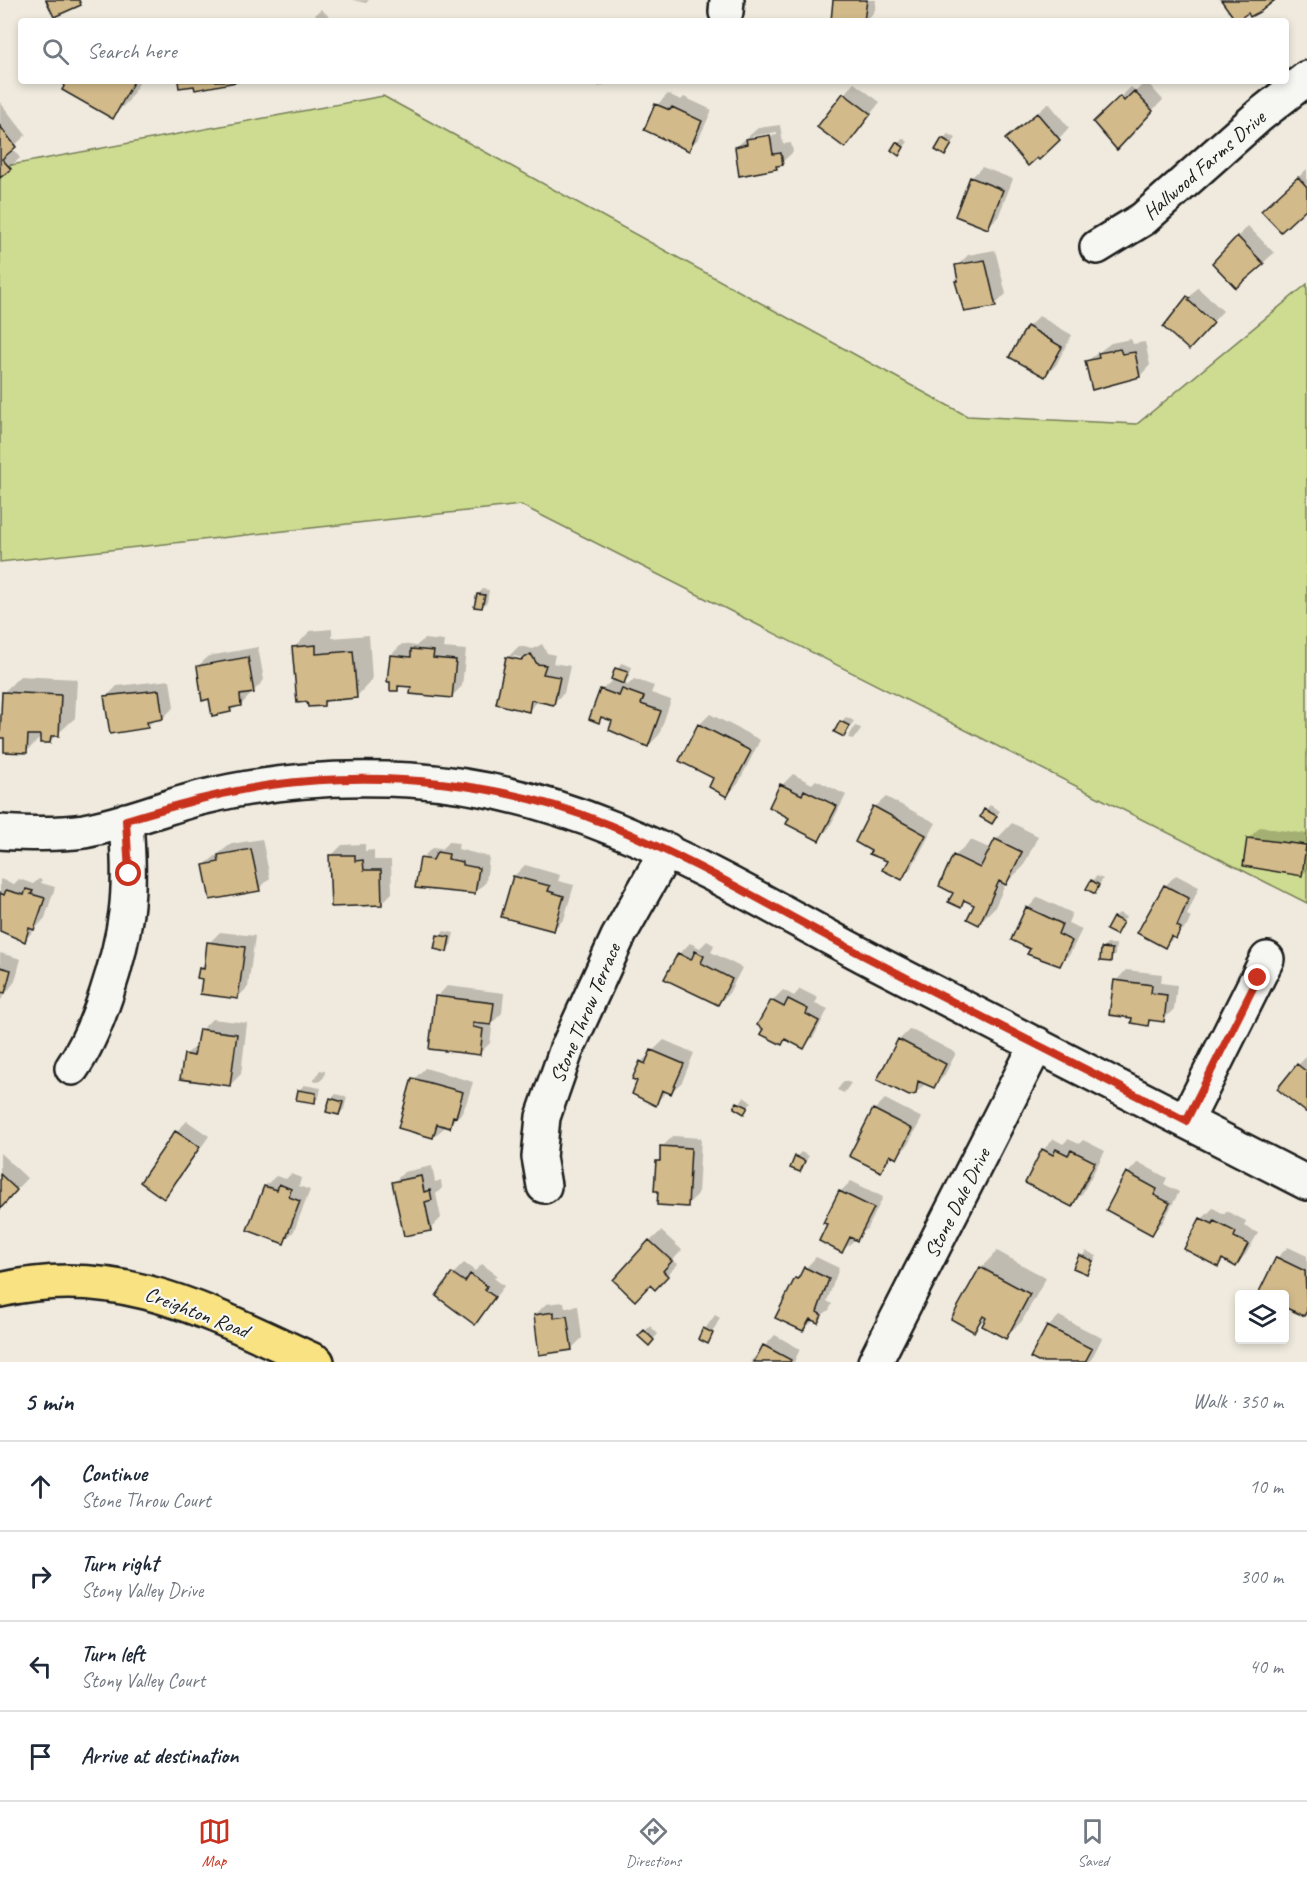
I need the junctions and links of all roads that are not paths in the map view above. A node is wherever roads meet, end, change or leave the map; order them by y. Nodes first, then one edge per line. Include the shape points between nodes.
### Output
1 (1307, 78) edge
2 (1097, 247) dead end
3 (126, 820) junction
4 (0, 832) edge
5 (667, 850) junction
6 (1267, 959) dead end
7 (1037, 1044) junction
8 (72, 1068) dead end
9 (1186, 1121) junction
10 (1307, 1183) edge
11 (544, 1186) dead end
12 (0, 1290) edge
13 (317, 1362) edge
14 (875, 1362) edge

1 - 2 street, Hallwood Farms Drive via 1143,219
3 - 4 street via 84,831
3 - 5 street via 201,798 271,785 340,779 411,780 539,802
3 - 8 street via 126,914 107,989 84,1051
5 - 7 street
5 - 11 street, Stone Throw Terrace via 618,937 566,1051 543,1117 539,1157
6 - 9 street
7 - 9 street
7 - 14 street, Stone Dale Drive
9 - 10 street
12 - 13 main road, Creighton Road via 48,1282 98,1281 144,1290 194,1306

